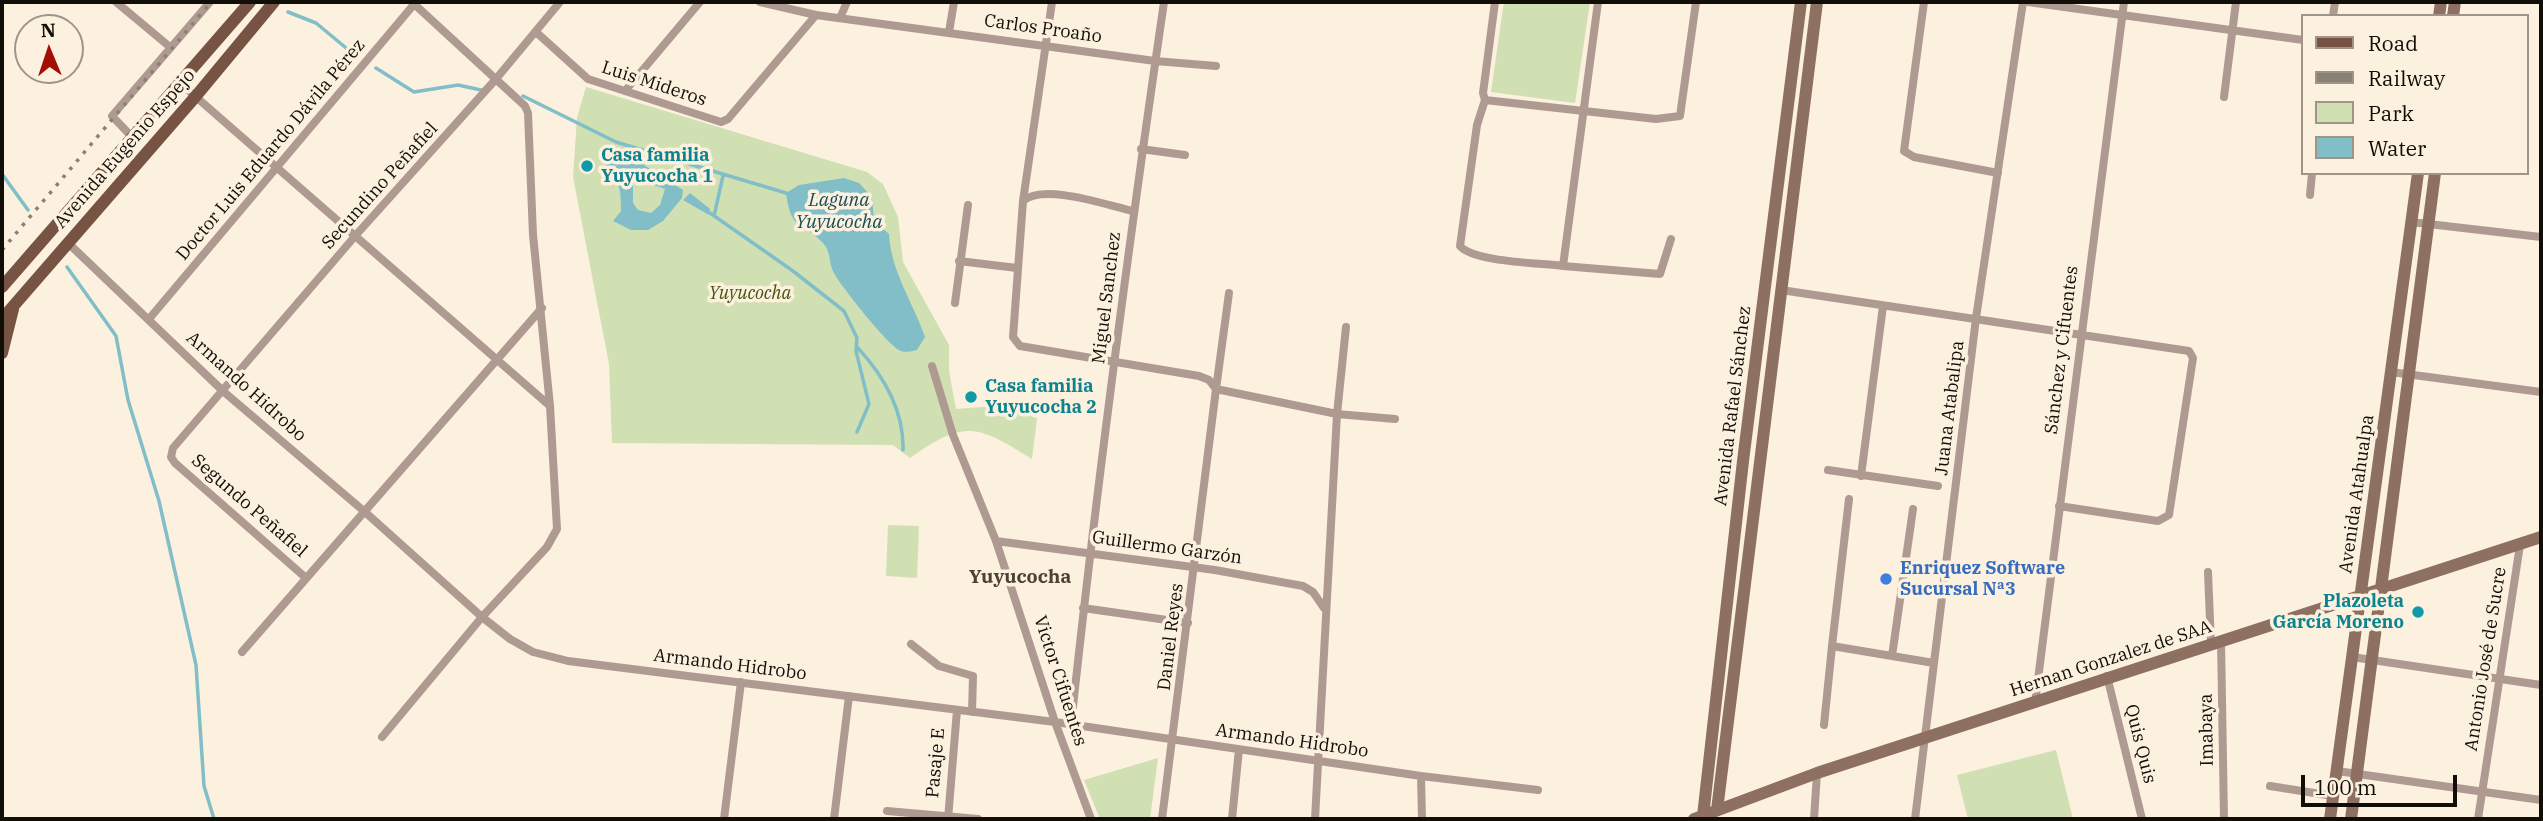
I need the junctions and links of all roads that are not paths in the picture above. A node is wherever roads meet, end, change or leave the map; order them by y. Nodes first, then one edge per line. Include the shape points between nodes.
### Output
1 (116, 2) edge
2 (210, 2) edge
3 (250, 2) edge
4 (274, 2) edge
5 (414, 2) edge
6 (560, 2) edge
7 (700, 2) edge
8 (760, 2) edge
9 (847, 2) edge
10 (954, 2) edge
11 (1052, 2) edge
12 (1164, 2) edge
13 (1495, 2) edge
14 (1598, 2) edge
15 (1696, 2) edge
16 (1801, 2) edge
17 (1817, 2) edge
18 (1924, 2) edge
19 (2025, 2) edge
20 (2124, 2) edge
21 (2236, 2) edge
22 (816, 15) junction
23 (2122, 15) junction
24 (840, 18) junction
25 (2232, 30) junction
26 (536, 32) junction
27 (949, 32) junction
28 (2302, 40) edge
29 (1046, 46) junction
30 (170, 47) junction
31 (1155, 61) junction
32 (1216, 66) dead end
33 (496, 79) junction
34 (180, 83) junction
35 (625, 91) junction
36 (196, 96) junction
37 (2224, 97) dead end
38 (1490, 101) junction
39 (1582, 111) junction
40 (133, 138) junction
41 (1141, 149) junction
42 (1185, 155) dead end
43 (276, 165) junction
44 (1998, 173) junction
45 (2312, 175) edge
46 (2418, 175) edge
47 (2435, 175) edge
48 (2310, 195) dead end
49 (1023, 201) junction
50 (968, 205) dead end
51 (1133, 211) junction
52 (2412, 222) junction
53 (2429, 224) junction
54 (356, 235) junction
55 (2541, 237) edge
56 (1671, 239) dead end
57 (67, 242) junction
58 (959, 261) junction
59 (1563, 266) junction
60 (1017, 268) junction
61 (2, 287) edge
62 (1781, 290) junction
63 (1229, 293) dead end
64 (955, 303) dead end
65 (14, 304) junction
66 (1883, 306) junction
67 (542, 307) junction
68 (1976, 318) junction
69 (2, 319) edge
70 (149, 319) junction
71 (1346, 327) dead end
72 (2080, 333) junction
73 (2, 353) edge
74 (498, 358) junction
75 (1115, 360) junction
76 (932, 366) dead end
77 (2391, 372) junction
78 (2409, 373) junction
79 (1216, 389) junction
80 (223, 392) junction
81 (2541, 392) edge
82 (550, 406) junction
83 (1337, 414) junction
84 (1395, 419) dead end
85 (1828, 470) dead end
86 (1861, 476) junction
87 (1938, 486) dead end
88 (1849, 499) dead end
89 (2059, 506) junction
90 (1913, 509) dead end
91 (365, 512) junction
92 (2541, 537) edge
93 (996, 541) junction
94 (2520, 545) junction
95 (1089, 553) junction
96 (1196, 568) junction
97 (2208, 572) dead end
98 (306, 578) junction
99 (2383, 588) junction
100 (2362, 595) junction
101 (1083, 608) junction
102 (1324, 608) junction
103 (482, 617) junction
104 (1188, 623) junction
105 (2216, 643) junction
106 (911, 644) dead end
107 (1832, 646) junction
108 (242, 652) dead end
109 (1892, 656) junction
110 (2352, 657) junction
111 (2372, 661) junction
112 (1934, 663) junction
113 (2107, 676) junction
114 (2498, 680) junction
115 (741, 682) junction
116 (2541, 685) edge
117 (849, 696) junction
118 (2035, 703) junction
119 (957, 710) junction
120 (972, 712) junction
121 (1055, 722) junction
122 (1071, 724) junction
123 (1824, 725) dead end
124 (382, 737) dead end
125 (1926, 738) junction
126 (1173, 739) junction
127 (1239, 749) junction
128 (1318, 761) junction
129 (2337, 772) junction
130 (1817, 773) junction
131 (2357, 775) junction
132 (1421, 776) junction
133 (2270, 786) dead end
134 (1538, 790) dead end
135 (2481, 791) junction
136 (2333, 796) junction
137 (2541, 800) edge
138 (1717, 810) junction
139 (887, 811) dead end
140 (948, 817) edge
141 (1699, 818) edge
142 (724, 819) edge
143 (834, 819) edge
144 (978, 819) edge
145 (1091, 819) edge
146 (1162, 819) edge
147 (1232, 819) edge
148 (1315, 819) edge
149 (1422, 819) edge
150 (1814, 819) edge
151 (1915, 819) edge
152 (2142, 819) edge
153 (2224, 819) edge
154 (2330, 819) edge
155 (2351, 819) edge
156 (2478, 819) edge

1 - 30 street
2 - 30 street
3 - 34 main road, Avenida Eugenio Espejo
4 - 36 main road, Avenida Eugenio Espejo
5 - 33 street
5 - 43 street, Doctor Luis Eduardo Dávila Pérez
6 - 26 street, Secundino Peñafiel
7 - 35 street
8 - 22 street, Carlos Proaño
9 - 24 street
10 - 27 street
11 - 29 street
12 - 31 street, Miguel Sanchez
13 - 38 street via 1483,93
14 - 39 street
15 - 39 street via 1680,116 1656,119
16 - 141 street, Avenida Rafael Sánchez
17 - 62 street, Avenida Rafael Sánchez
18 - 44 street via 1902,146 1905,153
19 - 23 street
19 - 44 street, Juana Atabalipa
20 - 23 street, Sánchez y Cifuentes
21 - 25 street
22 - 24 street, Carlos Proaño
22 - 35 street, Luis Mideros via 721,122
23 - 25 street
23 - 72 street, Sánchez y Cifuentes
24 - 27 street, Carlos Proaño
25 - 28 street
25 - 37 street
26 - 33 street, Secundino Peñafiel
26 - 35 street, Luis Mideros via 588,79
27 - 29 street, Carlos Proaño
29 - 31 street, Carlos Proaño
29 - 49 street
30 - 40 street via 112,117
31 - 32 street, Carlos Proaño
31 - 41 street, Miguel Sanchez
33 - 54 street, Secundino Peñafiel
33 - 67 street via 525,106 530,121 533,235
34 - 36 street
34 - 40 main road, Avenida Eugenio Espejo
36 - 43 street
36 - 57 main road, Avenida Eugenio Espejo
38 - 39 street
38 - 59 street via 1477,125 1460,246 1483,257
39 - 59 street
40 - 61 main road, Avenida Eugenio Espejo
41 - 42 street
41 - 51 street, Miguel Sanchez
43 - 54 street
43 - 70 street, Doctor Luis Eduardo Dávila Pérez
44 - 68 street, Juana Atabalipa
45 - 48 street
46 - 52 street, Avenida Atahualpa
47 - 53 street, Avenida Atahualpa
49 - 51 street via 1045,193
49 - 60 street
50 - 58 street
51 - 75 street, Miguel Sanchez
52 - 53 street
52 - 77 street, Avenida Atahualpa
53 - 55 street
53 - 78 street, Avenida Atahualpa
54 - 74 street
54 - 80 street, Secundino Peñafiel
56 - 59 street via 1660,274
57 - 65 main road, Avenida Eugenio Espejo
57 - 70 street, Armando Hidrobo
58 - 60 street
58 - 64 street
60 - 75 street via 1013,337 1020,346
62 - 66 street
62 - 138 street, Avenida Rafael Sánchez
63 - 79 street, Daniel Reyes
65 - 69 main road, Avenida Eugenio Espejo
65 - 73 main road
66 - 68 street
66 - 86 street
67 - 74 street
67 - 82 street
68 - 72 street
68 - 112 street, Juana Atabalipa
70 - 80 street, Armando Hidrobo
71 - 83 street
72 - 89 street, Sánchez y Cifuentes
72 - 89 street via 2184,348 2193,358 2169,515 2158,521
74 - 82 street
74 - 91 street
75 - 79 street via 1199,376
75 - 95 street, Miguel Sanchez
76 - 93 street, Victor Cifuentes via 953,435
77 - 78 street
77 - 100 street, Avenida Atahualpa
78 - 81 street
78 - 99 street, Avenida Atahualpa
79 - 83 street
79 - 96 street, Daniel Reyes
80 - 91 street, Armando Hidrobo
80 - 98 street, Segundo Peñafiel via 171,457
82 - 103 street via 557,528 547,547
83 - 84 street
83 - 102 street
85 - 86 street
86 - 87 street
88 - 107 street
89 - 118 street, Sánchez y Cifuentes
90 - 109 street
91 - 98 street
91 - 103 street, Armando Hidrobo
92 - 94 street, Hernan Gonzalez de SAA
93 - 95 street, Guillermo Garzón
93 - 121 street, Victor Cifuentes
94 - 99 street, Hernan Gonzalez de SAA
94 - 114 street, Antonio José de Sucre
95 - 96 street, Guillermo Garzón
95 - 101 street, Miguel Sanchez
96 - 102 street, Guillermo Garzón via 1303,586
96 - 104 street, Daniel Reyes
97 - 105 street, Imabaya
98 - 108 street
99 - 100 street, Hernan Gonzalez de SAA
99 - 111 street, Avenida Atahualpa
100 - 105 street, Hernan Gonzalez de SAA
100 - 110 street, Avenida Atahualpa
101 - 104 street
101 - 122 street, Miguel Sanchez
102 - 128 street
103 - 115 street, Armando Hidrobo via 533,652 568,661
103 - 124 street
104 - 126 street, Daniel Reyes
105 - 113 street, Hernan Gonzalez de SAA
105 - 153 street, Imabaya
106 - 120 street via 939,666 973,676
107 - 109 street
107 - 123 street
109 - 112 street
110 - 111 street
110 - 129 street, Avenida Atahualpa
111 - 114 street
111 - 131 street, Avenida Atahualpa
112 - 125 street, Juana Atabalipa
113 - 118 street, Hernan Gonzalez de SAA
113 - 152 street, Quis Quis
114 - 116 street
114 - 135 street, Antonio José de Sucre
115 - 117 street, Armando Hidrobo
115 - 142 street
117 - 119 street, Armando Hidrobo
117 - 143 street
118 - 125 street, Hernan Gonzalez de SAA
119 - 120 street, Armando Hidrobo
119 - 140 street, Pasaje E
120 - 121 street, Armando Hidrobo
121 - 122 street, Armando Hidrobo
121 - 145 street, Victor Cifuentes
122 - 126 street, Armando Hidrobo
125 - 130 street, Hernan Gonzalez de SAA
125 - 151 street, Juana Atabalipa
126 - 127 street, Armando Hidrobo
126 - 146 street, Daniel Reyes
127 - 128 street, Armando Hidrobo
127 - 147 street
128 - 132 street, Armando Hidrobo
128 - 148 street
129 - 131 street
129 - 136 street, Avenida Atahualpa
130 - 138 street, Hernan Gonzalez de SAA
130 - 150 street
131 - 135 street
131 - 155 street, Avenida Atahualpa
132 - 134 street, Armando Hidrobo
132 - 149 street
133 - 136 street
135 - 137 street
135 - 156 street, Antonio José de Sucre
136 - 154 street, Avenida Atahualpa
138 - 141 street, Hernan Gonzalez de SAA
139 - 140 street
140 - 144 street

